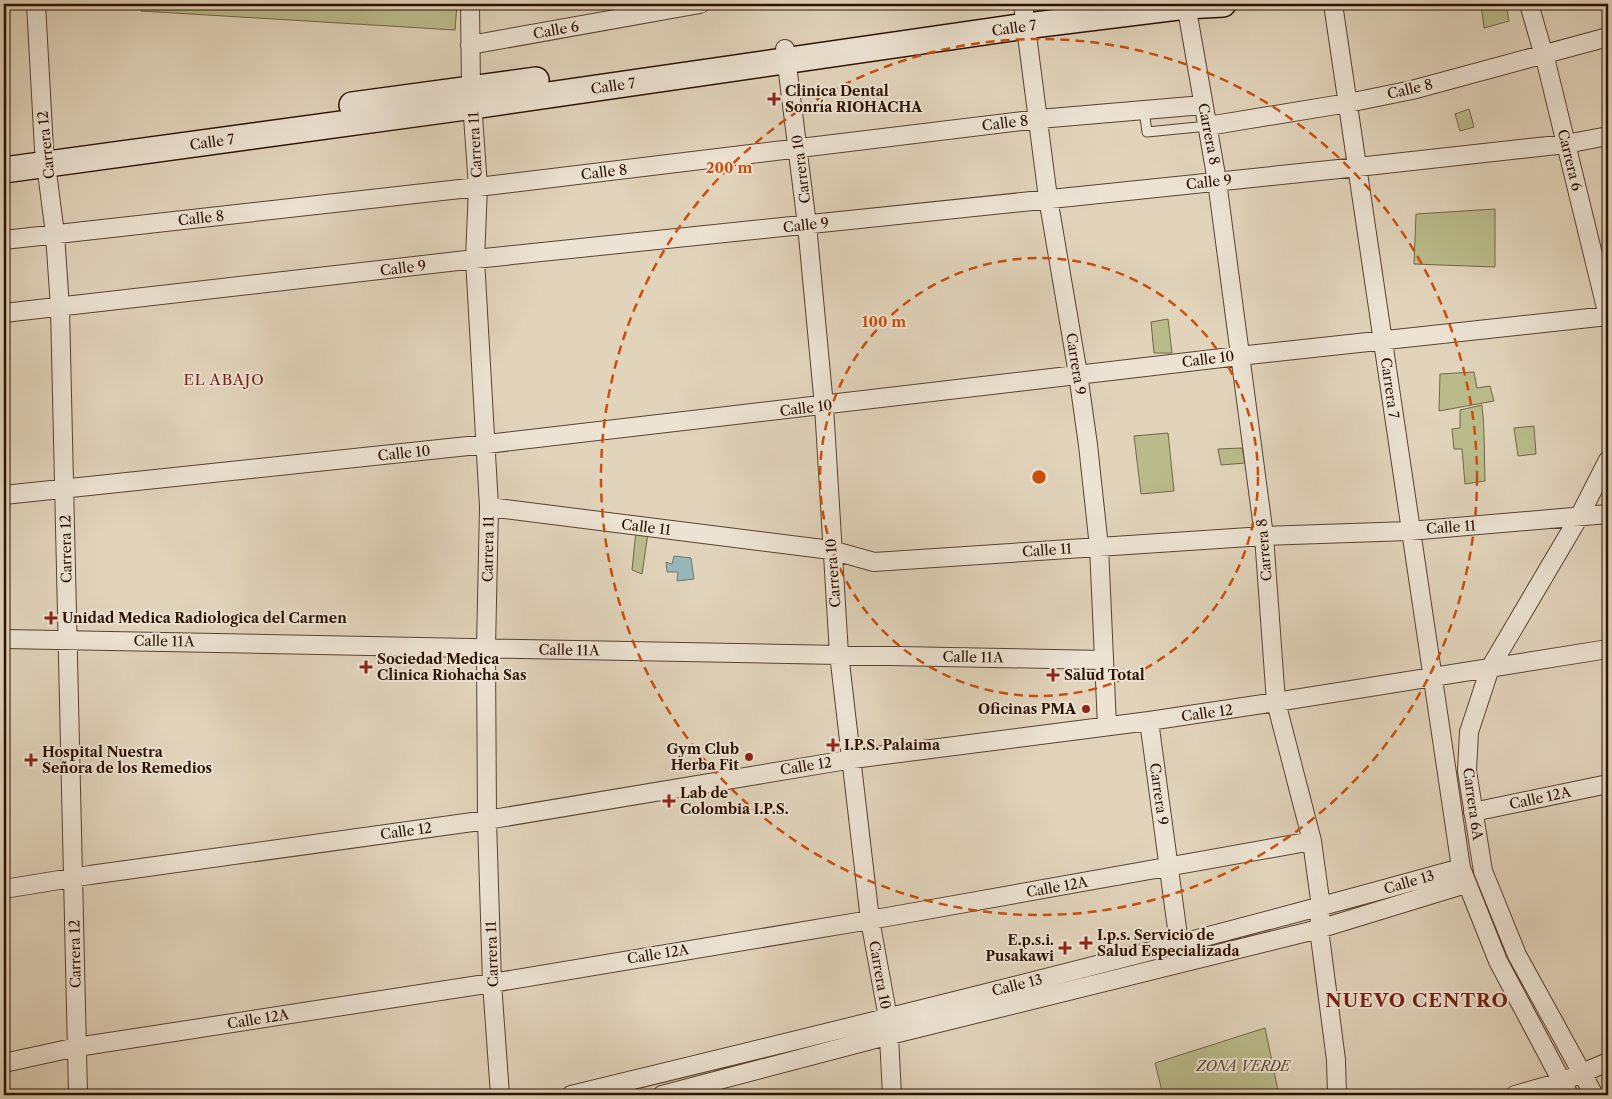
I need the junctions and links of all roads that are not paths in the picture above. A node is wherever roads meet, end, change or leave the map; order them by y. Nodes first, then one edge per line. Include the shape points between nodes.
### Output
1 (36, 4) edge
2 (470, 4) edge
3 (700, 4) edge
4 (1083, 4) edge
5 (1223, 4) edge
6 (1333, 4) edge
7 (1529, 4) edge
8 (1186, 5) edge
9 (1024, 14) edge
10 (1608, 37) edge
11 (470, 46) junction
12 (786, 55) junction
13 (1543, 55) junction
14 (472, 97) junction
15 (1348, 103) junction
16 (1203, 106) junction
17 (1144, 110) junction
18 (1039, 118) junction
19 (1208, 126) junction
20 (1608, 136) edge
21 (1566, 144) junction
22 (799, 149) junction
23 (4, 154) edge
24 (46, 157) junction
25 (1358, 167) junction
26 (4, 170) edge
27 (1217, 181) junction
28 (478, 188) junction
29 (1048, 198) junction
30 (807, 225) junction
31 (55, 234) junction
32 (4, 240) edge
33 (476, 259) junction
34 (60, 308) junction
35 (4, 313) edge
36 (1608, 316) edge
37 (1384, 341) junction
38 (1239, 356) junction
39 (1078, 374) junction
40 (824, 406) junction
41 (487, 444) junction
42 (1608, 460) edge
43 (65, 489) junction
44 (4, 495) edge
45 (489, 507) junction
46 (1608, 514) edge
47 (1579, 517) junction
48 (1410, 531) junction
49 (1264, 536) junction
50 (1099, 547) junction
51 (831, 550) junction
52 (4, 639) edge
53 (68, 639) junction
54 (486, 648) junction
55 (1608, 649) edge
56 (839, 654) junction
57 (1103, 660) junction
58 (1490, 668) junction
59 (1431, 677) junction
60 (1276, 702) junction
61 (1149, 721) junction
62 (1107, 726) junction
63 (853, 759) junction
64 (1608, 784) edge
65 (1473, 812) junction
66 (487, 820) junction
67 (1312, 841) junction
68 (1169, 867) junction
69 (1464, 876) junction
70 (73, 879) junction
71 (4, 889) edge
72 (1321, 907) junction
73 (870, 920) junction
74 (1319, 929) junction
75 (1179, 943) junction
76 (492, 983) junction
77 (889, 1027) junction
78 (77, 1047) junction
79 (4, 1062) edge
80 (1608, 1062) edge
81 (1581, 1072) junction
82 (1565, 1089) edge
83 (78, 1095) edge
84 (500, 1095) edge
85 (571, 1095) edge
86 (662, 1095) edge
87 (892, 1095) edge
88 (1337, 1095) edge
89 (1515, 1095) edge
90 (1594, 1095) edge

1 - 24 street, Carrera 12
2 - 11 street, Carrera 11
3 - 11 street, Calle 6
4 - 9 street, Calle 7
5 - 8 street, Calle 7
6 - 15 street, Carrera 7
7 - 13 street, Carrera 6
8 - 9 street, Calle 7
8 - 16 street, Carrera 8
9 - 12 street, Calle 7
9 - 18 street, Carrera 9
10 - 13 street, Calle 8
11 - 14 street, Carrera 11
12 - 14 street, Calle 7
12 - 22 street, Carrera 10
13 - 15 street, Calle 8 via 1412,90
13 - 21 street, Carrera 6
14 - 24 street, Calle 7
14 - 28 street, Carrera 11
15 - 19 street, Calle 8
15 - 25 street, Carrera 7
16 - 17 street, Calle 8
16 - 19 street, Carrera 8
17 - 18 street, Calle 8
17 - 19 lane via 1147,132
18 - 22 street, Calle 8
18 - 29 street, Carrera 9
19 - 27 street, Carrera 8
20 - 21 street, Calle 9
21 - 25 street, Calle 9
21 - 36 street, Carrera 6
22 - 28 street, Calle 8
22 - 30 street, Carrera 10
23 - 24 street, Calle 7
24 - 26 street, Calle 7
24 - 31 street, Carrera 12
25 - 27 street, Calle 9
25 - 37 street, Carrera 7
27 - 29 street, Calle 9
27 - 38 street, Carrera 8
28 - 31 street, Calle 8
28 - 33 street, Carrera 11
29 - 30 street, Calle 9
29 - 39 street, Carrera 9
30 - 33 street, Calle 9
30 - 40 street, Carrera 10
31 - 32 street, Calle 8
31 - 34 street, Carrera 12
33 - 34 street, Calle 9
33 - 41 street, Carrera 11
34 - 35 street, Calle 9
34 - 43 street, Carrera 12
36 - 37 street, Calle 10
37 - 38 street, Calle 10
37 - 48 street, Carrera 7
38 - 39 street, Calle 10
38 - 49 street, Carrera 8
39 - 40 street, Calle 10
39 - 50 street, Carrera 9
40 - 41 street, Calle 10
40 - 51 street, Carrera 10
41 - 43 street, Calle 10
41 - 45 street, Carrera 11
42 - 47 street, Carrera 6A
43 - 44 street, Calle 10
43 - 53 street, Carrera 12
45 - 51 street, Calle 11
45 - 54 street, Carrera 11
46 - 47 street, Calle 11
47 - 48 street, Calle 11
47 - 58 street, Carrera 6A
48 - 49 street, Calle 11
48 - 59 street, Carrera 7
49 - 50 street, Calle 11
49 - 60 street, Carrera 8
50 - 51 street, Calle 11 via 874,562
50 - 57 street, Carrera 9
51 - 56 street, Carrera 10
52 - 53 street, Calle 11A
53 - 54 street, Calle 11A
53 - 70 street, Carrera 12
54 - 56 street, Calle 11A
54 - 66 street, Carrera 11
55 - 58 street, Calle 12
56 - 57 street, Calle 11A
56 - 63 street, Carrera 10
57 - 62 street, Carrera 9
58 - 59 street, Calle 12
58 - 65 street, Carrera 6A via 1469,732 1467,771
59 - 60 street, Calle 12
59 - 69 street, Carrera 7
60 - 61 street, Calle 12
60 - 67 street, Carrera 8
61 - 62 street, Calle 12
61 - 68 street, Carrera 9
62 - 63 street, Calle 12
63 - 66 street, Calle 12
63 - 73 street, Carrera 10
64 - 65 street, Calle 12A
65 - 81 street, Carrera 6A via 1483,871 1517,955
66 - 70 street, Calle 12
66 - 76 street, Carrera 11
67 - 68 street, Calle 12A
67 - 72 street, Carrera 8
68 - 73 street, Calle 12A
68 - 75 street, Carrera 9
69 - 72 street, Calle 13
69 - 74 street, Calle 13
69 - 82 street via 1498,961
70 - 71 street, Calle 12
70 - 78 street, Carrera 12
72 - 74 street, Carrera 8
72 - 75 street, Calle 13
73 - 76 street, Calle 12A
73 - 77 street, Carrera 10
74 - 77 street, Calle 13
74 - 88 street, Carrera 8 via 1336,1060
75 - 77 street, Calle 13
76 - 78 street, Calle 12A
76 - 84 street, Carrera 11
77 - 85 street, Calle 13
77 - 86 street, Calle 13
77 - 87 street, Carrera 10
78 - 79 street, Calle 12A
78 - 83 street, Carrera 12
80 - 81 street
81 - 82 street
81 - 90 street, Carrera 6A
82 - 89 street

